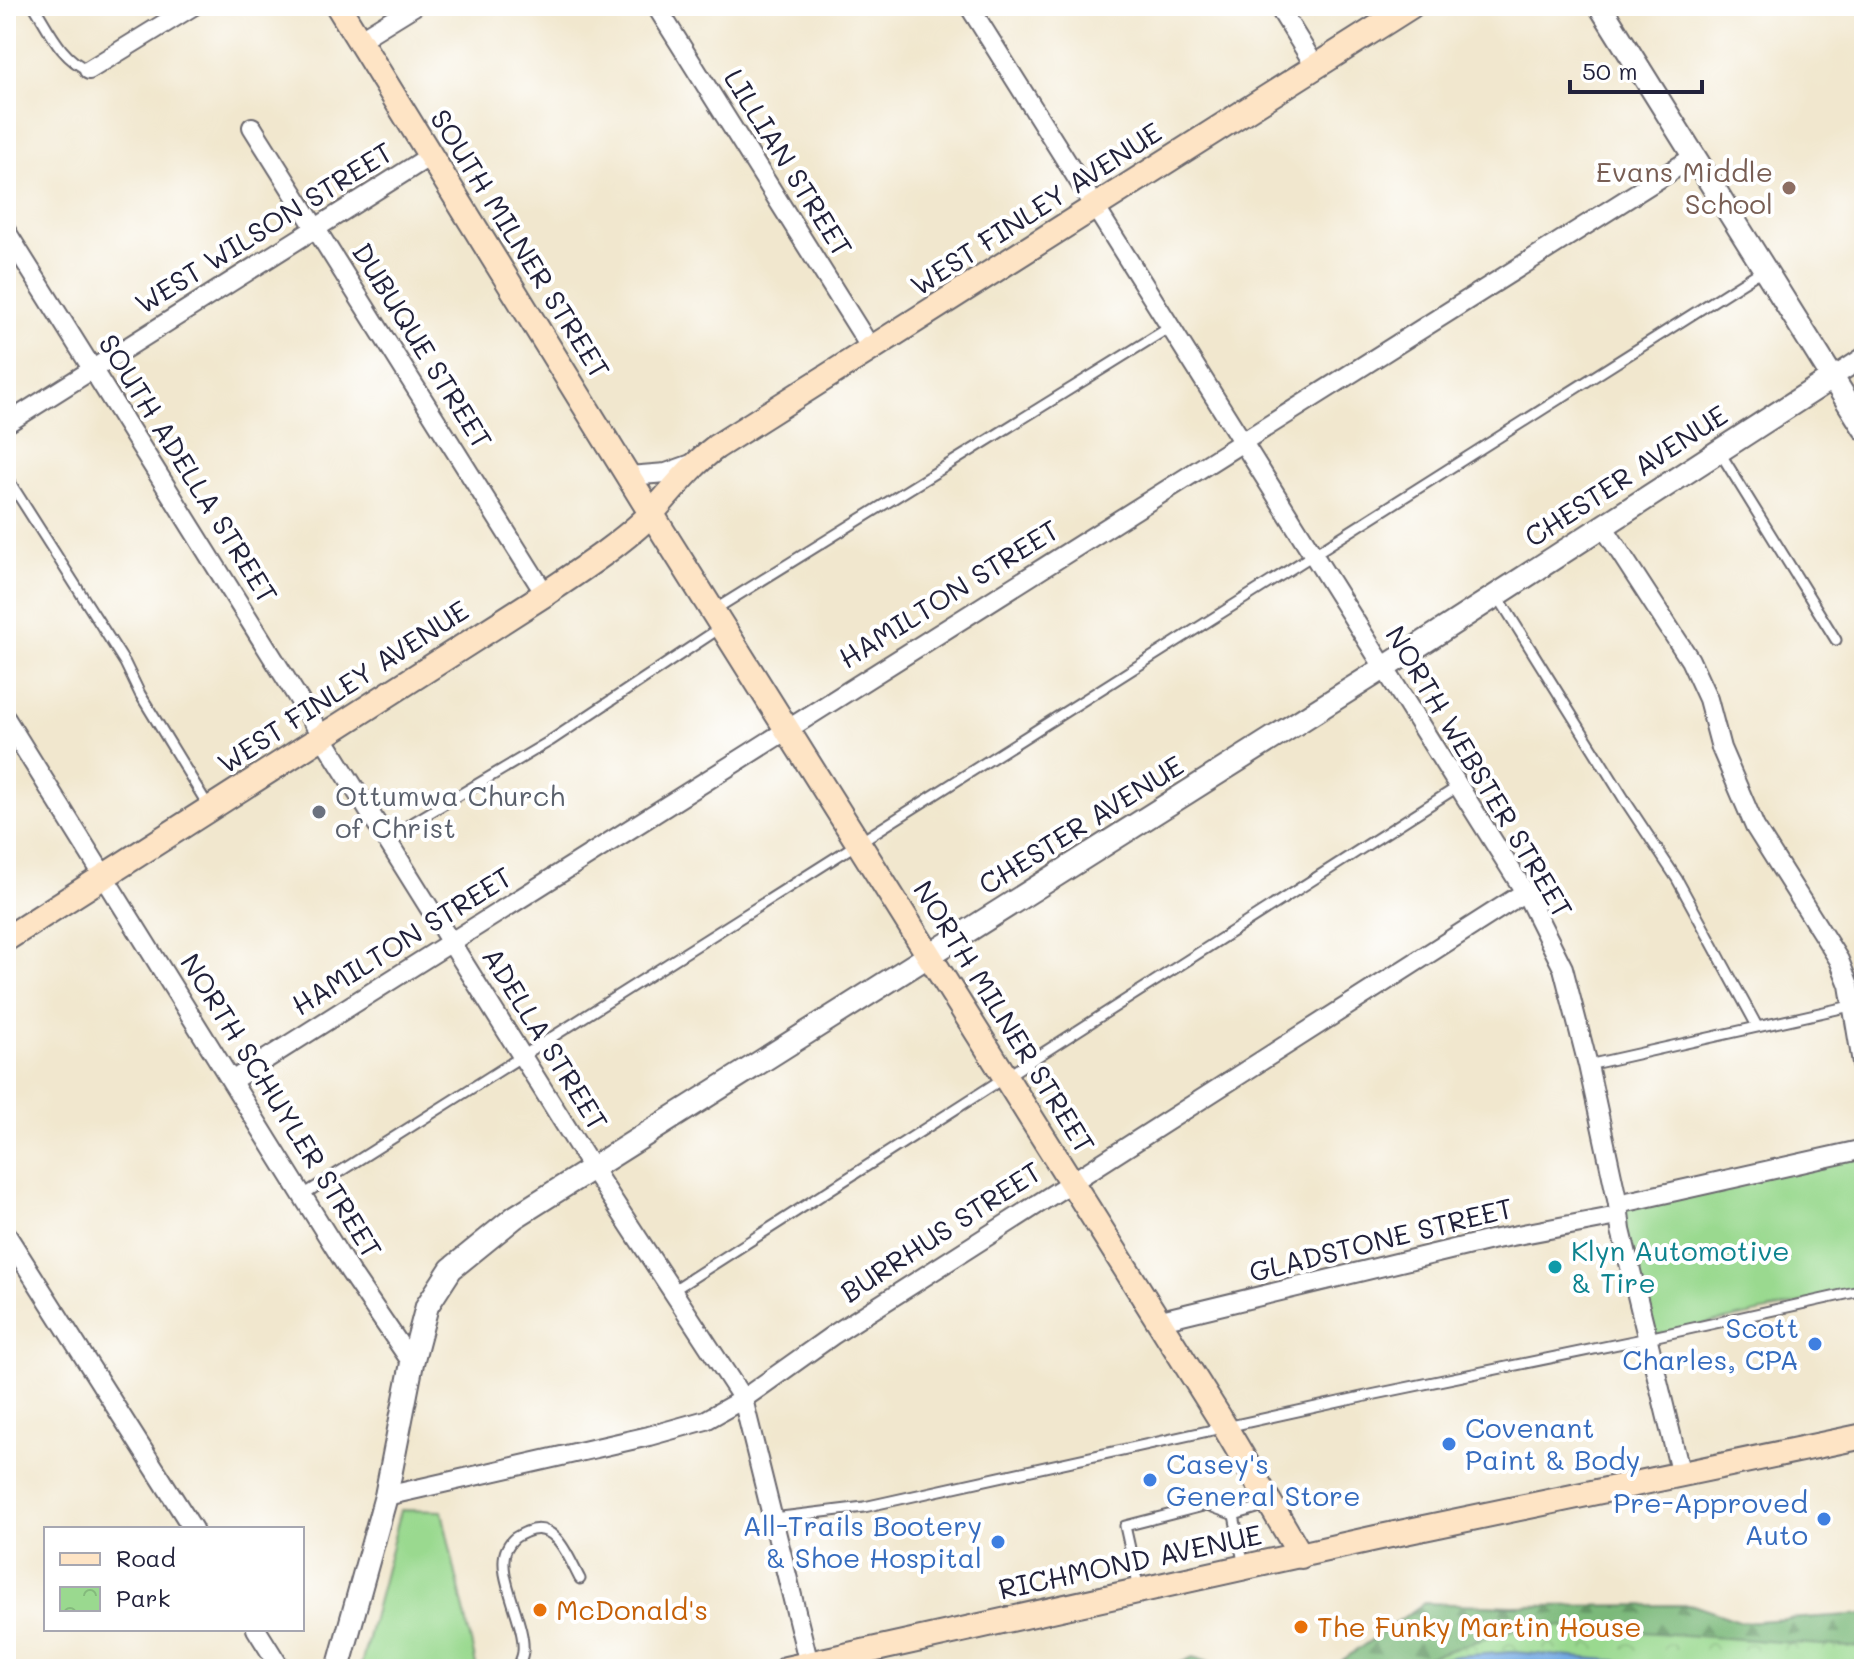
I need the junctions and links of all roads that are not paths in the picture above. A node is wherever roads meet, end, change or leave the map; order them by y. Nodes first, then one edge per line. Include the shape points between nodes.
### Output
1 (34, 6) edge
2 (193, 6) edge
3 (338, 6) edge
4 (414, 6) edge
5 (656, 6) edge
6 (969, 6) edge
7 (1278, 6) edge
8 (1411, 6) edge
9 (1600, 6) edge
10 (359, 40) junction
11 (1315, 66) junction
12 (89, 70) joint
13 (252, 127) dead end
14 (430, 156) junction
15 (1695, 156) junction
16 (1094, 206) junction
17 (317, 230) junction
18 (6, 231) edge
19 (1764, 269) junction
20 (1170, 327) junction
21 (872, 350) junction
22 (1864, 357) edge
23 (92, 368) junction
24 (1832, 378) junction
25 (6, 424) edge
26 (1864, 428) edge
27 (1242, 442) junction
28 (1719, 451) junction
29 (694, 463) junction
30 (6, 476) edge
31 (629, 476) junction
32 (651, 513) junction
33 (1603, 526) junction
34 (1313, 555) junction
35 (545, 594) junction
36 (1497, 595) junction
37 (718, 618) junction
38 (1836, 640) dead end
39 (1384, 668) junction
40 (6, 719) edge
41 (787, 730) junction
42 (323, 736) junction
43 (1459, 786) junction
44 (210, 808) junction
45 (387, 838) junction
46 (858, 843) junction
47 (105, 876) junction
48 (1525, 892) junction
49 (6, 939) edge
50 (452, 943) junction
51 (931, 956) junction
52 (1858, 1006) edge
53 (1757, 1026) junction
54 (522, 1056) junction
55 (1588, 1065) junction
56 (1864, 1075) edge
57 (1005, 1077) junction
58 (233, 1080) junction
59 (1864, 1149) edge
60 (592, 1168) junction
61 (1071, 1181) junction
62 (303, 1195) junction
63 (1618, 1210) junction
64 (6, 1234) edge
65 (1864, 1290) edge
66 (672, 1291) junction
67 (1157, 1321) junction
68 (1647, 1337) junction
69 (412, 1363) junction
70 (743, 1399) junction
71 (1225, 1427) junction
72 (1864, 1436) edge
73 (1681, 1475) junction
74 (386, 1496) junction
75 (1270, 1504) junction
76 (1234, 1515) junction
77 (773, 1518) junction
78 (192, 1527) edge
79 (1301, 1556) junction
80 (1244, 1568) junction
81 (580, 1579) dead end
82 (1139, 1590) junction
83 (257, 1631) edge
84 (797, 1666) edge
85 (281, 1669) edge
86 (338, 1669) edge
87 (517, 1669) edge

1 - 12 lane via 66,55
2 - 12 street
3 - 10 main road, SOUTH MILNER STREET
4 - 10 street
5 - 21 street, LILLIAN STREET
6 - 16 street, NORTH WEBSTER STREET
7 - 11 street
8 - 11 main road, WEST FINLEY AVENUE
9 - 15 street
10 - 14 main road, SOUTH MILNER STREET
11 - 16 main road, WEST FINLEY AVENUE
13 - 17 street, DUBUQUE STREET
14 - 17 street, WEST WILSON STREET
14 - 31 main road, SOUTH MILNER STREET
15 - 19 street
15 - 27 street, HAMILTON STREET
16 - 20 street, NORTH WEBSTER STREET
16 - 21 main road, WEST FINLEY AVENUE
17 - 23 street, WEST WILSON STREET
17 - 35 street, DUBUQUE STREET
18 - 23 street, SOUTH ADELLA STREET
19 - 24 street
19 - 34 lane
20 - 27 street, NORTH WEBSTER STREET
20 - 37 lane
21 - 29 main road, WEST FINLEY AVENUE
22 - 24 street, CHESTER AVENUE
23 - 25 street, WEST WILSON STREET
23 - 42 street, SOUTH ADELLA STREET
24 - 26 street
24 - 28 street, CHESTER AVENUE
27 - 34 street, NORTH WEBSTER STREET
27 - 41 street, HAMILTON STREET
28 - 33 street, CHESTER AVENUE
28 - 38 lane
29 - 31 street, WEST FINLEY AVENUE via 666,473
29 - 32 main road, WEST FINLEY AVENUE
30 - 44 lane
31 - 32 main road, SOUTH MILNER STREET
32 - 35 main road, WEST FINLEY AVENUE via 618,545
32 - 37 main road, NORTH MILNER STREET
33 - 36 street, CHESTER AVENUE
33 - 52 street via 1690,660 1755,827 1839,960
34 - 39 street, NORTH WEBSTER STREET
34 - 46 lane
35 - 42 main road, WEST FINLEY AVENUE
36 - 39 street, CHESTER AVENUE
36 - 53 lane via 1677,879
37 - 41 main road, NORTH MILNER STREET
37 - 45 lane via 550,741
39 - 43 street, NORTH WEBSTER STREET
39 - 51 street, CHESTER AVENUE
40 - 47 street, NORTH SCHUYLER STREET
41 - 46 main road, NORTH MILNER STREET
41 - 50 street, HAMILTON STREET
42 - 44 main road, WEST FINLEY AVENUE
42 - 45 street, ADELLA STREET
43 - 48 street, NORTH WEBSTER STREET
43 - 57 lane
44 - 47 main road, WEST FINLEY AVENUE
45 - 50 street, ADELLA STREET
46 - 51 main road, NORTH MILNER STREET
46 - 54 lane
47 - 49 main road, WEST FINLEY AVENUE
47 - 58 street, NORTH SCHUYLER STREET
48 - 55 street, NORTH WEBSTER STREET via 1563,968
48 - 61 street, BURRHUS STREET
50 - 54 street, ADELLA STREET
50 - 58 street, HAMILTON STREET
51 - 57 main road, NORTH MILNER STREET
51 - 60 street, CHESTER AVENUE
52 - 53 lane
52 - 56 street
53 - 55 lane
54 - 60 street, ADELLA STREET
54 - 62 lane
55 - 63 street, NORTH WEBSTER STREET
57 - 61 main road, NORTH MILNER STREET
57 - 66 lane
58 - 62 street, NORTH SCHUYLER STREET
59 - 63 street, GLADSTONE STREET
60 - 66 street, ADELLA STREET
60 - 69 street, CHESTER AVENUE via 515,1217 451,1269 427,1306
61 - 67 main road, NORTH MILNER STREET
61 - 70 street, BURRHUS STREET
62 - 69 street, NORTH SCHUYLER STREET
63 - 67 street, GLADSTONE STREET
63 - 68 street, NORTH WEBSTER STREET
64 - 78 street
65 - 68 lane
66 - 70 street, ADELLA STREET
67 - 71 main road, NORTH MILNER STREET
68 - 71 lane
68 - 73 street, NORTH WEBSTER STREET
69 - 74 street, CHESTER AVENUE
70 - 74 street, BURRHUS STREET via 706,1420 663,1432
70 - 77 street, ADELLA STREET
71 - 75 main road, NORTH MILNER STREET
71 - 77 lane via 864,1507
72 - 73 main road, RICHMOND AVENUE
73 - 79 main road, RICHMOND AVENUE
74 - 86 street, CHESTER AVENUE
75 - 76 lane
75 - 79 main road, NORTH MILNER STREET
76 - 80 lane
76 - 82 lane via 1207,1505 1125,1526
77 - 84 street, ADELLA STREET
79 - 80 main road, RICHMOND AVENUE
80 - 82 main road, RICHMOND AVENUE
81 - 87 lane via 558,1538 548,1531 514,1537 505,1551 505,1567 523,1651
82 - 84 main road, RICHMOND AVENUE
83 - 85 street

